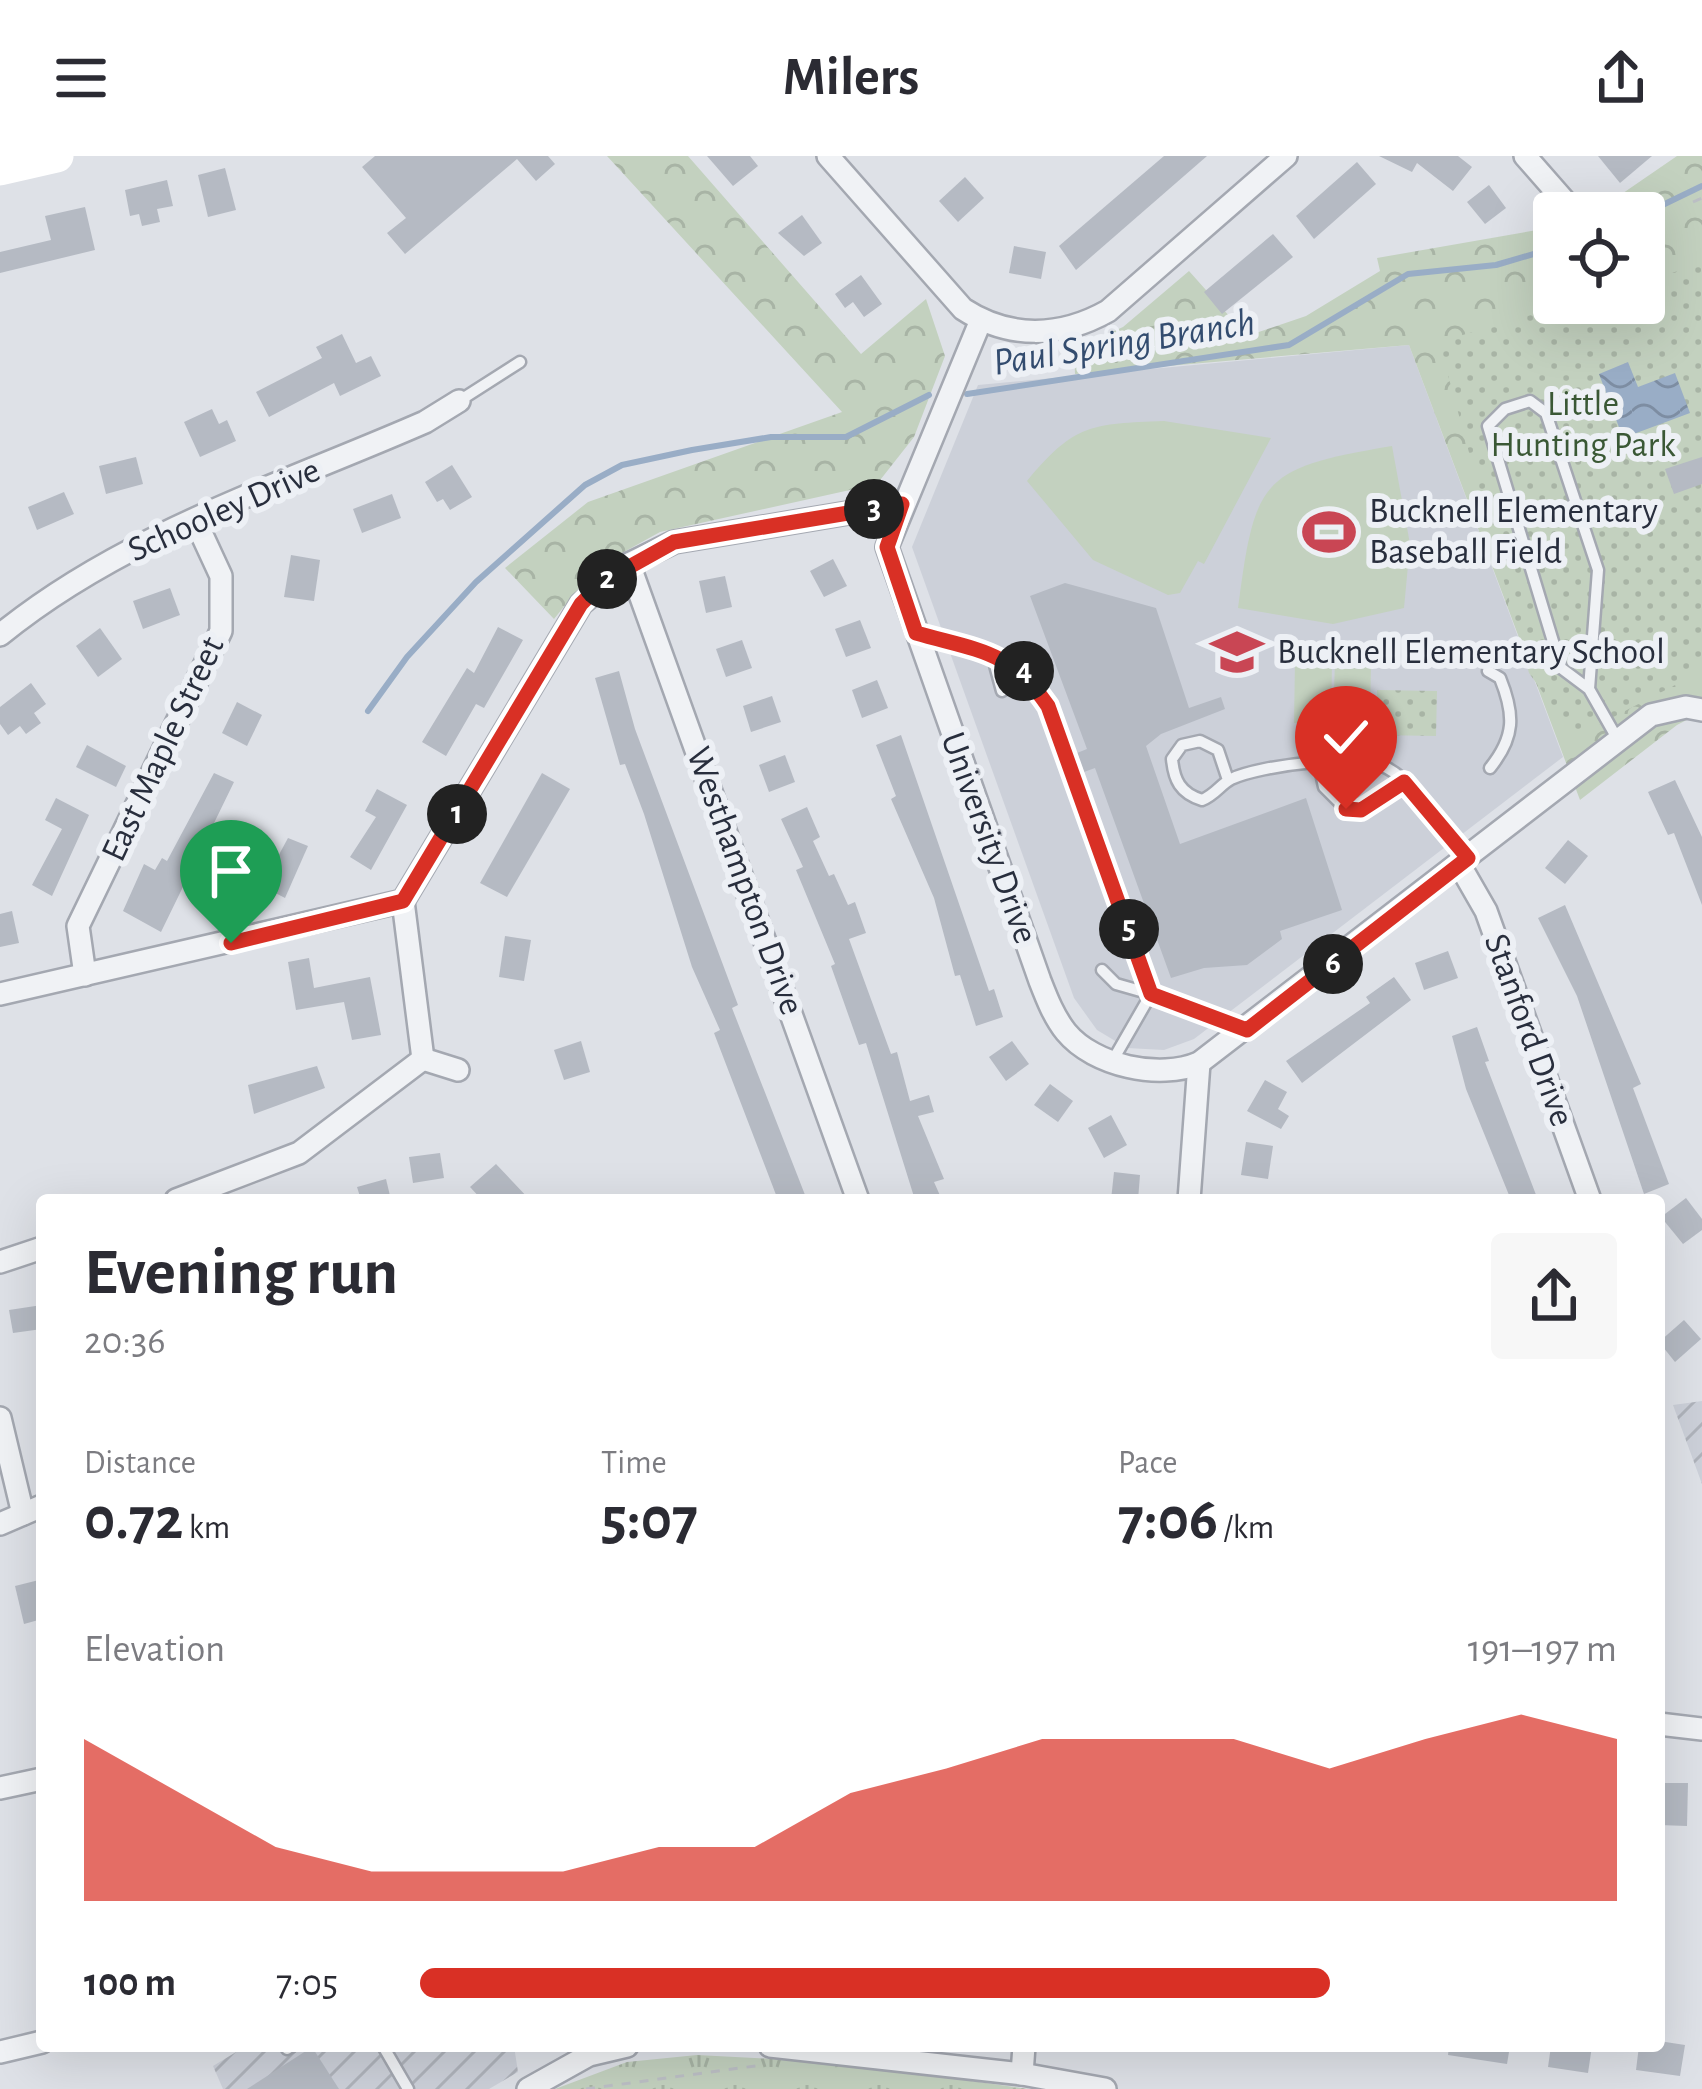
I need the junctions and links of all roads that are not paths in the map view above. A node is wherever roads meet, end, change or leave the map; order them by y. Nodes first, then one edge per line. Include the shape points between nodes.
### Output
1 (57, 156) edge
2 (828, 156) edge
3 (1286, 156) edge
4 (1525, 156) edge
5 (0, 169) edge
6 (1557, 192) edge
7 (981, 320) junction
8 (520, 362) dead end
9 (459, 401) joint
10 (902, 504) junction
11 (196, 522) junction
12 (629, 564) junction
13 (916, 633) junction
14 (0, 635) edge
15 (992, 654) junction
16 (1488, 671) dead end
17 (1589, 689) junction
18 (1002, 692) dead end
19 (1702, 710) edge
20 (1618, 740) junction
21 (1319, 764) junction
22 (1490, 768) dead end
23 (1228, 780) junction
24 (1404, 782) junction
25 (1464, 861) junction
26 (403, 901) junction
27 (1102, 970) dead end
28 (85, 975) junction
29 (0, 994) edge
30 (1151, 994) junction
31 (1247, 1030) junction
32 (423, 1059) junction
33 (1114, 1060) junction
34 (1199, 1063) junction
35 (458, 1070) dead end
36 (192, 1194) edge
37 (856, 1194) edge
38 (1189, 1194) edge
39 (1588, 1194) edge
40 (36, 1249) edge
41 (0, 1262) edge
42 (0, 1418) edge
43 (32, 1510) edge
44 (0, 1524) edge
45 (1665, 1725) edge
46 (1702, 1730) edge
47 (36, 1780) edge
48 (0, 1788) edge
49 (36, 2043) edge
50 (0, 2052) edge
51 (386, 2052) edge
52 (594, 2052) edge
53 (1024, 2052) edge
54 (771, 2055) edge
55 (1022, 2074) junction
56 (1079, 2088) edge
57 (408, 2089) edge
58 (528, 2089) edge
59 (1105, 2089) edge

1 - 5 main road
2 - 7 street via 944,292
3 - 7 street via 1085,324 1036,332
4 - 6 street
7 - 10 street, University Drive
8 - 9 lane
9 - 11 street, Schooley Drive
10 - 12 street via 674,542
10 - 13 street, University Drive via 887,547
11 - 14 street, Schooley Drive via 76,577
11 - 28 street, East Maple Street via 220,576 221,631 78,926
12 - 26 street via 581,604
12 - 37 street, Westhampton Drive
13 - 15 lane
13 - 33 street, University Drive via 1054,1014 1077,1043
15 - 18 lane
15 - 30 lane via 1024,670 1048,706
16 - 22 lane via 1500,678 1514,722
17 - 17 lane via 1598,570 1546,412 1530,401 1488,426 1561,668
17 - 20 lane
19 - 20 street via 1651,715
20 - 25 street
21 - 23 lane
21 - 24 lane via 1370,763
21 - 24 lane via 1324,787 1346,809 1361,810
23 - 23 lane via 1218,750 1200,741 1182,745 1172,759 1174,779 1189,796 1202,800
24 - 25 lane
25 - 31 street
25 - 39 street, Stanford Drive
26 - 28 street
26 - 32 street
27 - 30 lane via 1116,984
28 - 29 street
30 - 31 lane
30 - 33 lane
31 - 34 street
32 - 35 street
32 - 36 street via 299,1154
33 - 34 street, University Drive via 1172,1072
34 - 38 street
40 - 41 street
42 - 43 street
43 - 44 street
45 - 46 street
47 - 48 street
49 - 50 street
51 - 57 lane
52 - 58 street
53 - 55 street
54 - 55 street
55 - 56 street
56 - 59 street

